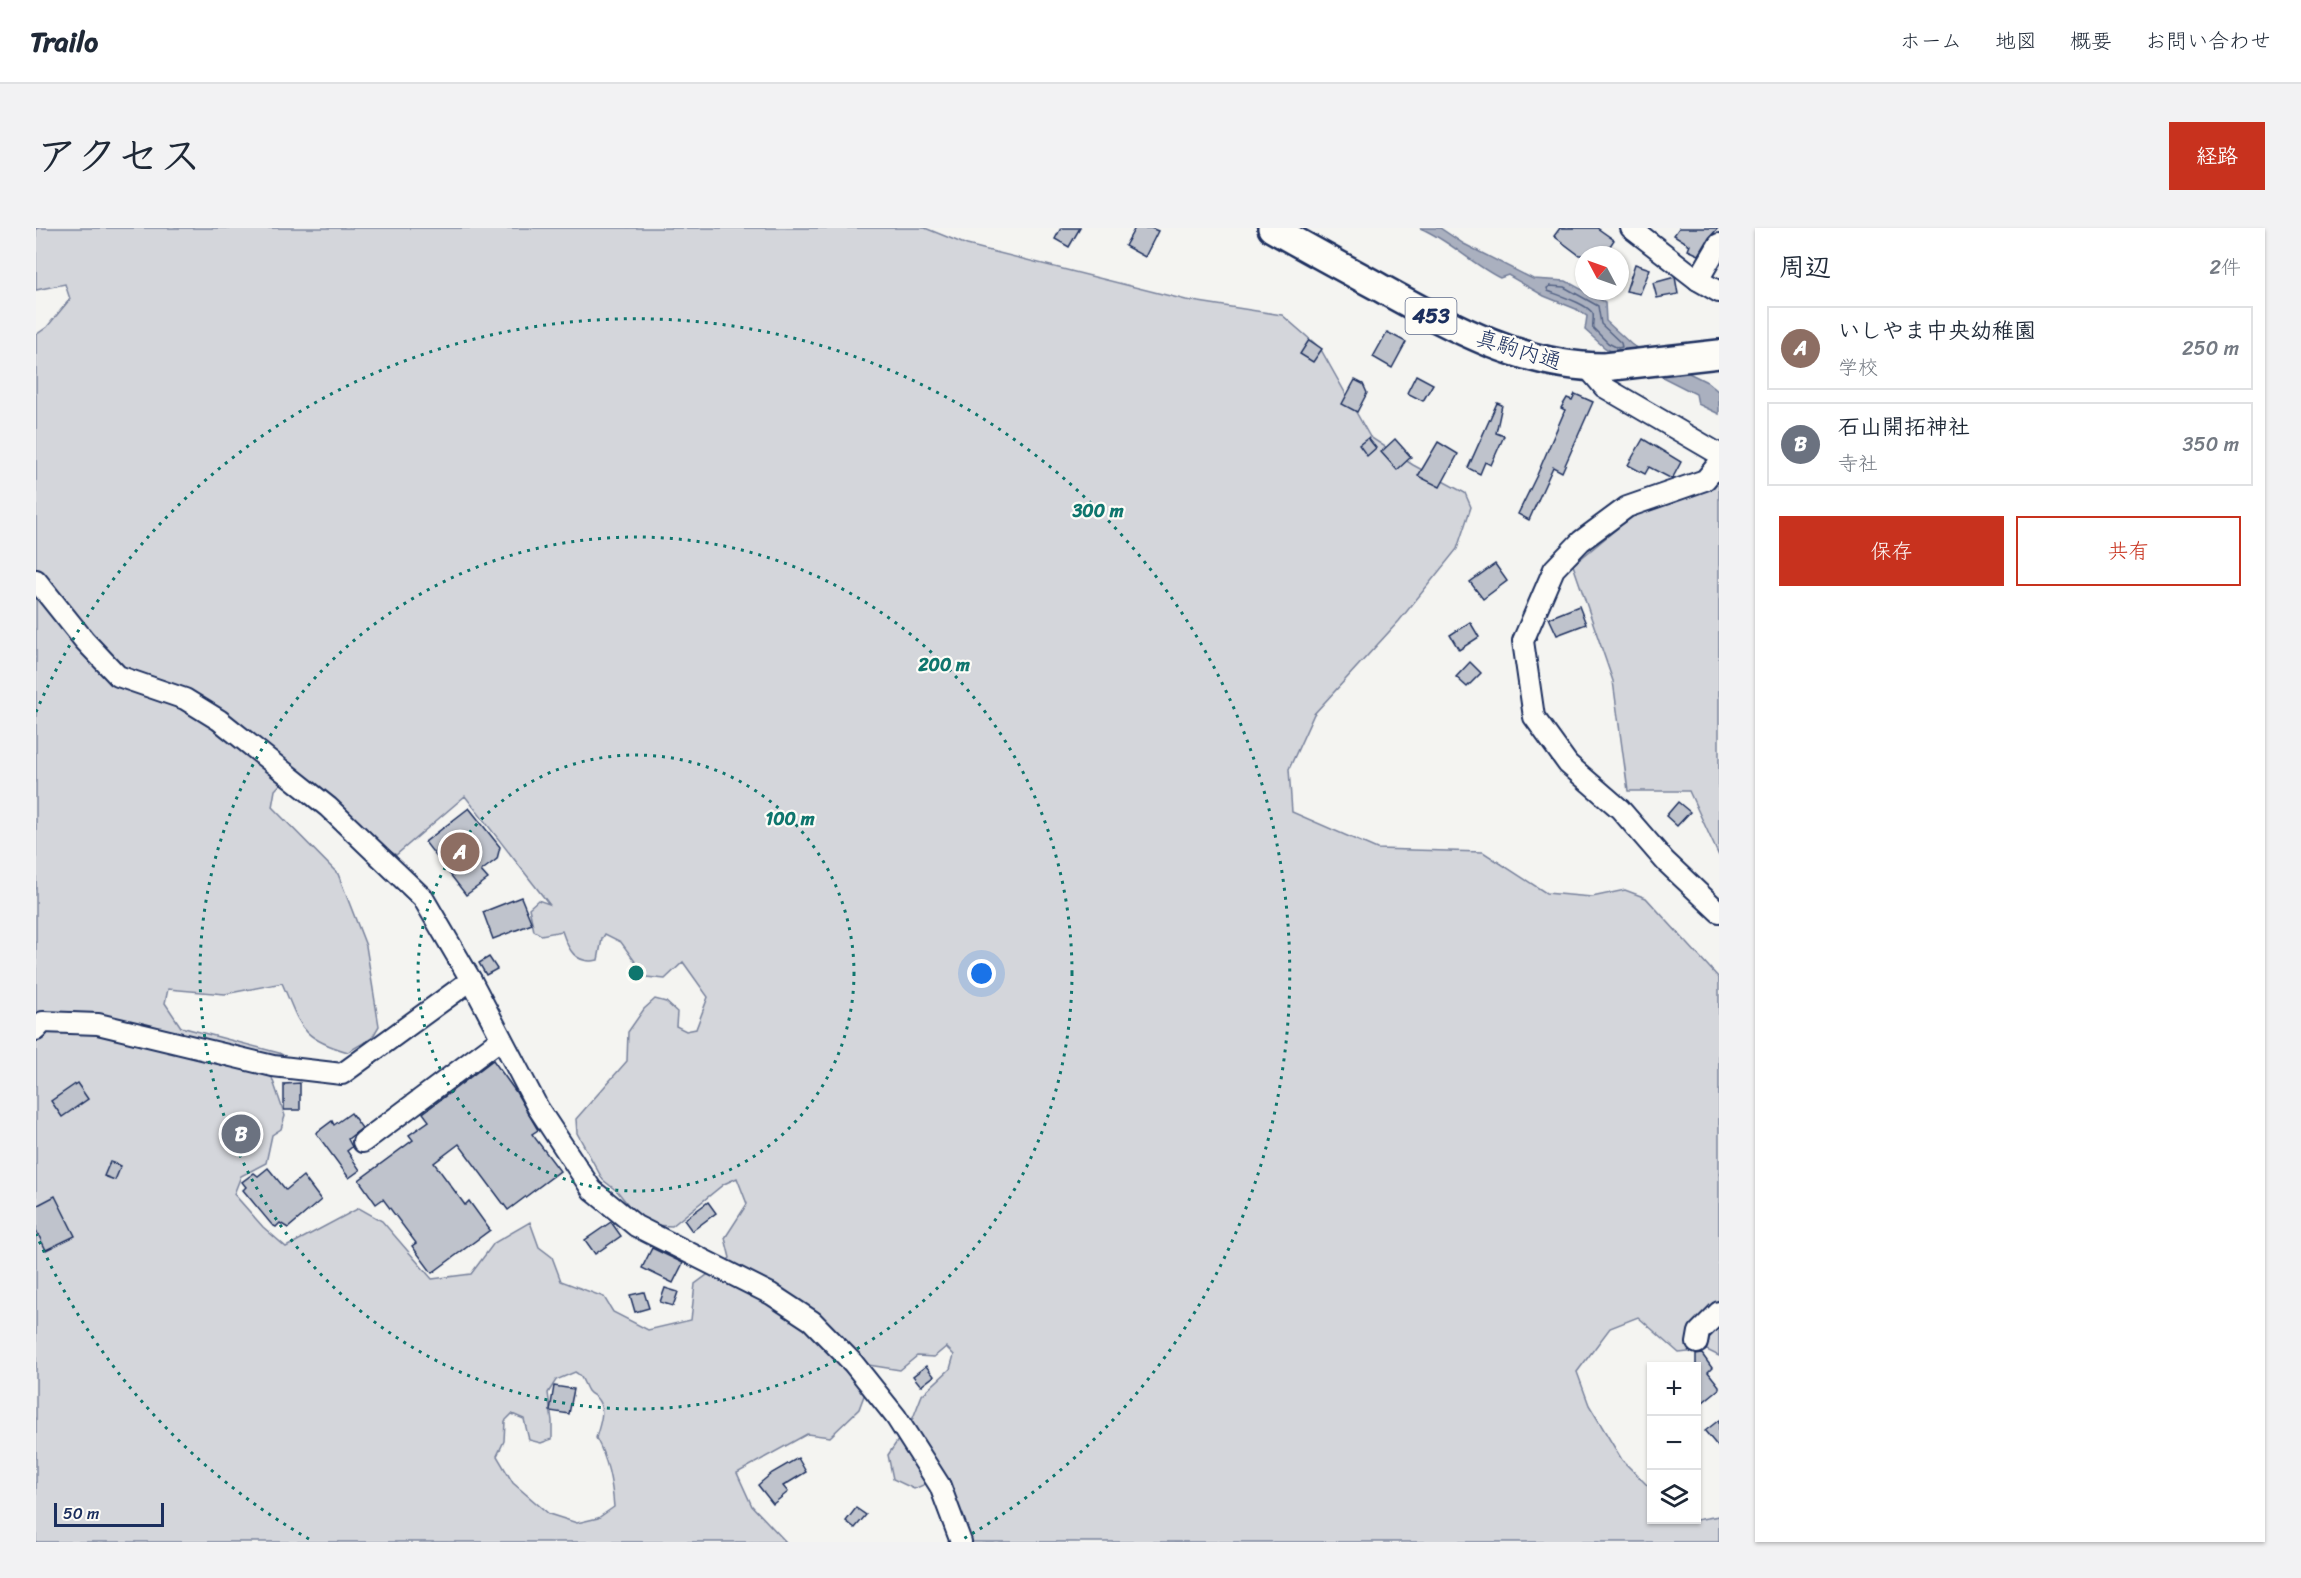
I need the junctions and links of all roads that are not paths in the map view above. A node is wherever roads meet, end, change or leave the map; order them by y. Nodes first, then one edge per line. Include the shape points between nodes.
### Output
1 (1272, 228) edge
2 (1631, 228) edge
3 (1719, 244) edge
4 (1698, 280) junction
5 (1719, 292) edge
6 (1706, 356) edge
7 (1595, 367) junction
8 (1719, 454) edge
9 (1719, 463) edge
10 (36, 580) edge
11 (1719, 912) edge
12 (471, 980) junction
13 (36, 1030) edge
14 (501, 1039) junction
15 (363, 1142) dead end
16 (1719, 1312) edge
17 (1697, 1343) dead end
18 (961, 1542) edge

1 - 7 highway, 真駒内通 / 453 via 1446,324 1489,343 1553,362
2 - 4 street
3 - 4 street
4 - 5 street
6 - 7 highway, 真駒内通 / 453
7 - 8 street via 1604,387
9 - 11 street via 1704,480 1627,507 1581,541 1554,569 1523,641 1534,717 1561,755 1620,809 1665,861
10 - 12 street via 118,676 185,699 219,720 328,807 423,898
12 - 13 street via 342,1074 273,1065 98,1024 43,1022
12 - 14 street
14 - 15 street
14 - 18 street via 538,1108 592,1190 636,1226 771,1294 812,1321 853,1363 896,1417 940,1486
16 - 17 street via 1699,1332

